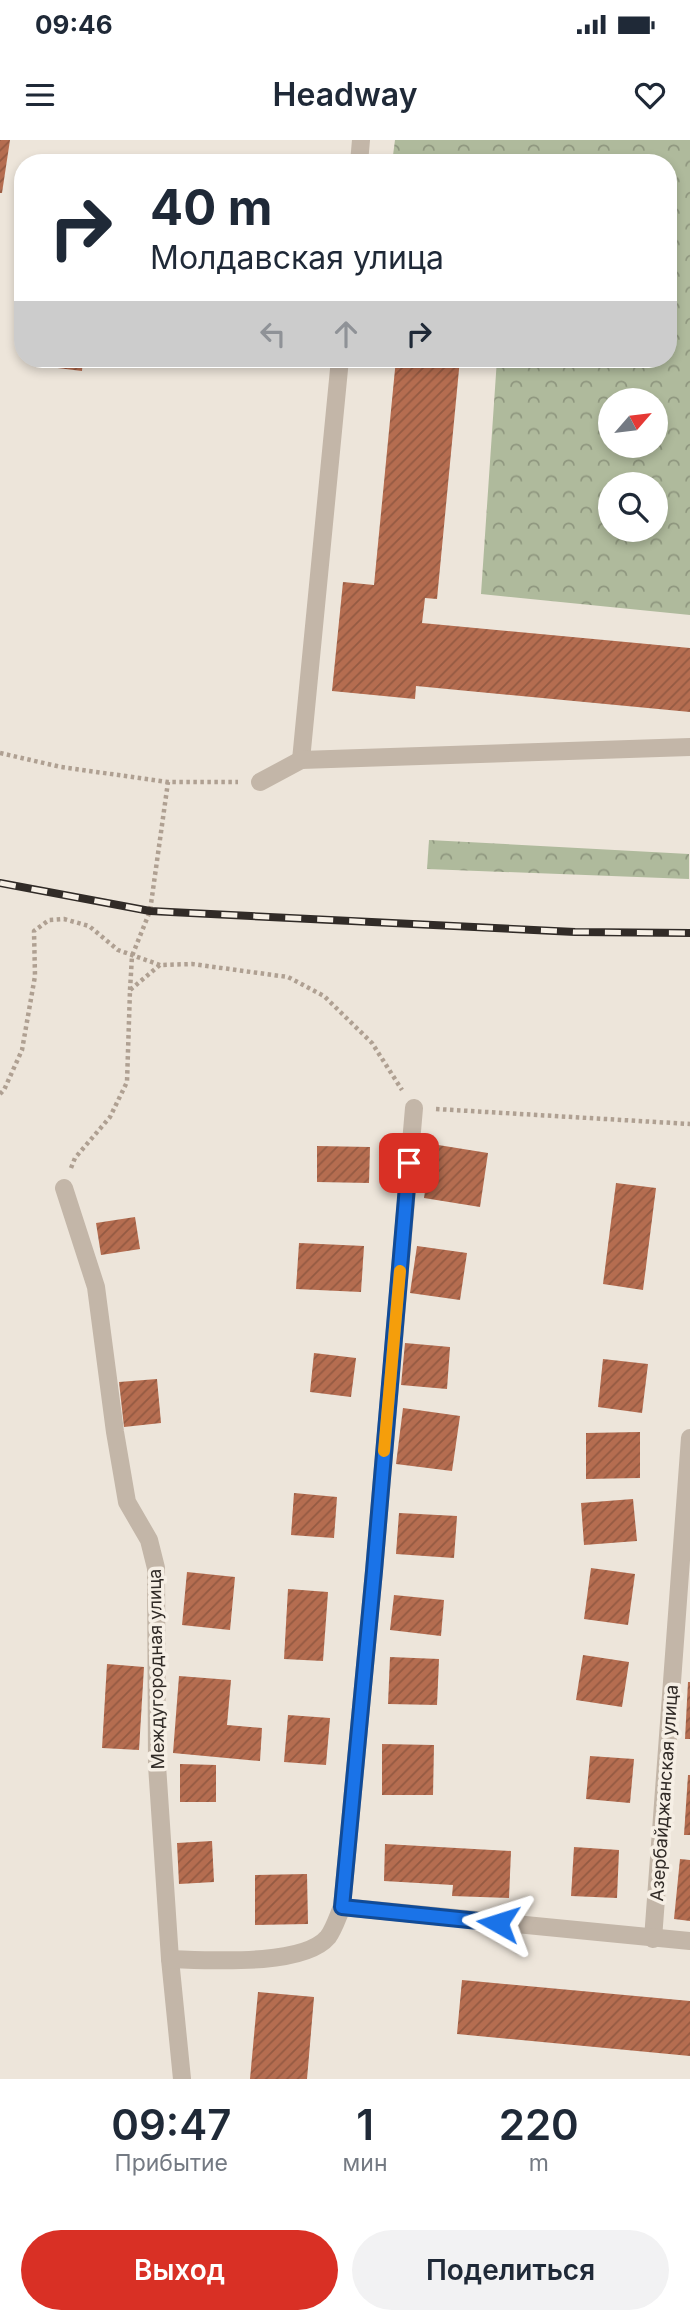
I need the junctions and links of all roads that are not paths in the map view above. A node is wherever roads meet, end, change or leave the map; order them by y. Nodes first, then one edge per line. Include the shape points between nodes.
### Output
1 (339, 368) edge
2 (690, 747) edge
3 (301, 760) junction
4 (260, 782) road end
5 (414, 1108) road end
6 (64, 1188) road end
7 (690, 1438) edge
8 (342, 1907) junction
9 (653, 1939) junction
10 (690, 1941) edge
11 (170, 1959) junction
12 (183, 2079) edge

1 - 3 street
2 - 3 street
3 - 4 street
5 - 8 street
6 - 11 street, Междугородная улица via 96,1287 127,1502 149,1540 156,1568 157,1765
7 - 9 street, Азербайджанская улица
8 - 9 street
8 - 11 street via 328,1937 305,1953 239,1961
9 - 10 street
11 - 12 street, Междугородная улица

